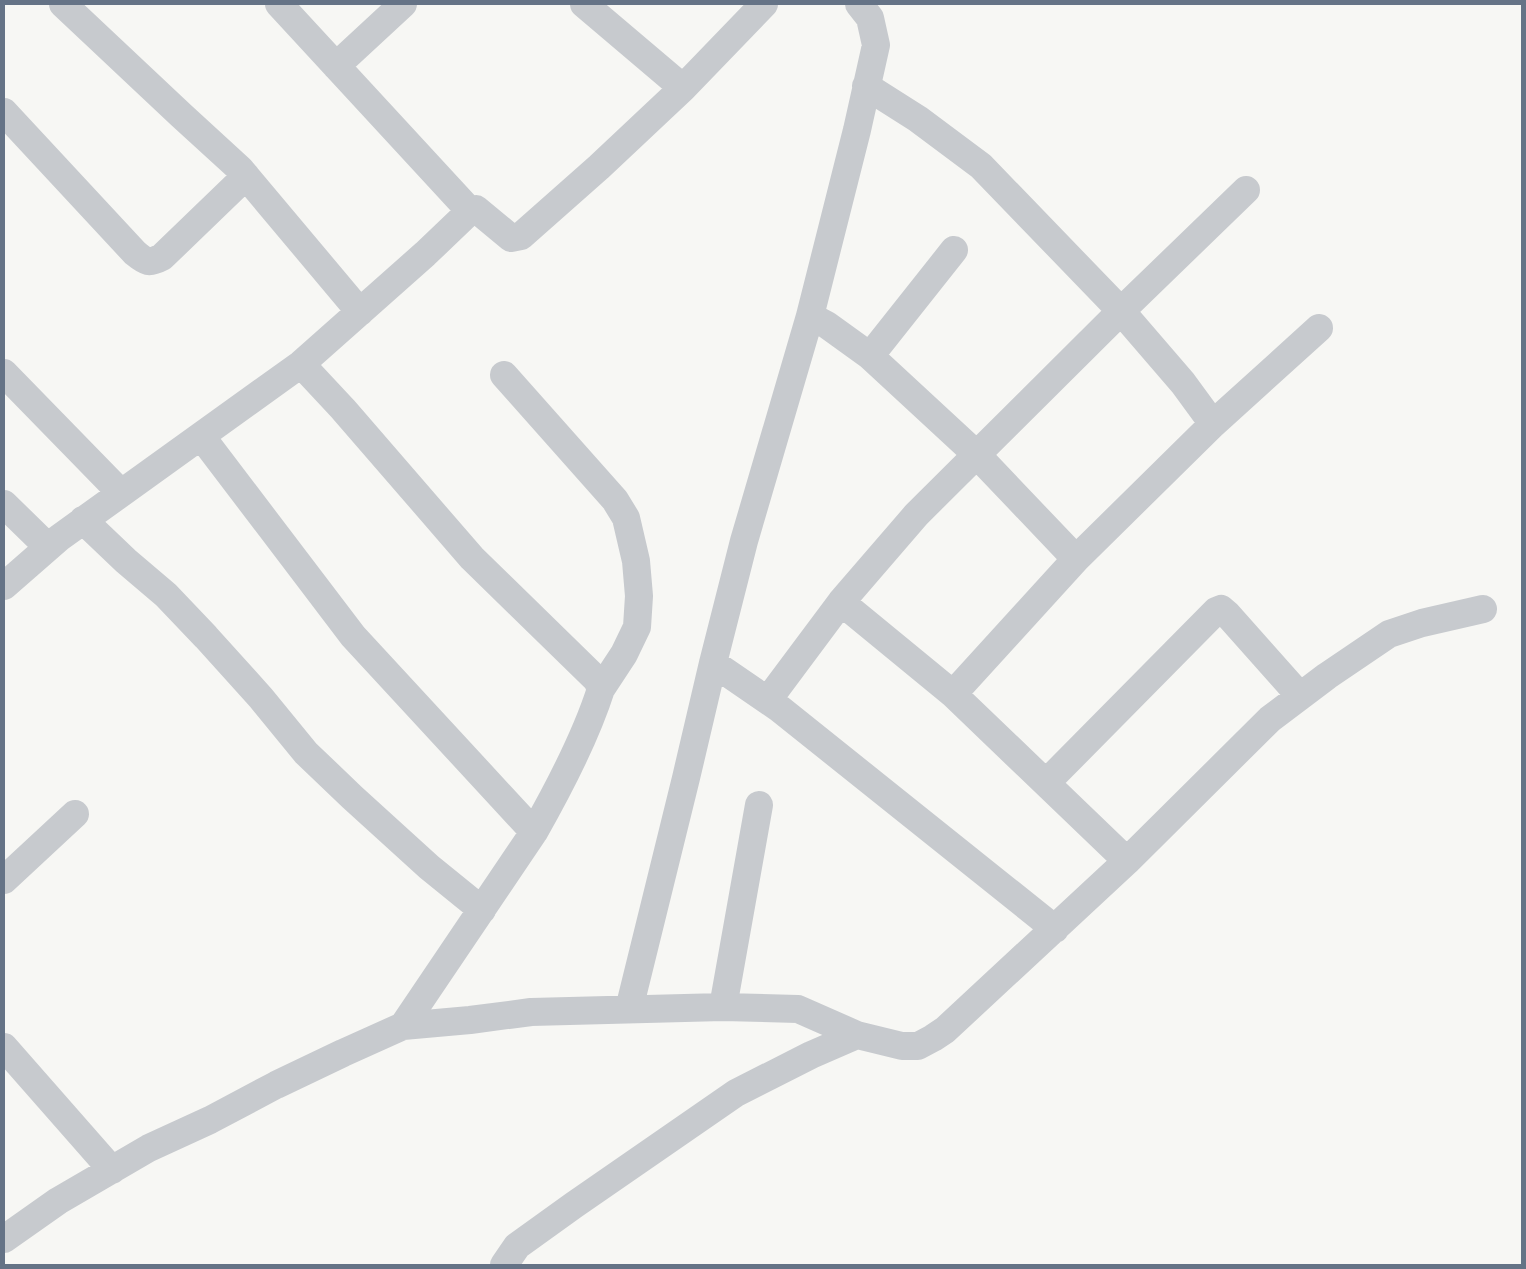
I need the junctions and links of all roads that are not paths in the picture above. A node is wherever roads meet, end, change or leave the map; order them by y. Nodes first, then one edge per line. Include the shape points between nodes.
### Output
1 (63, 4) edge
2 (279, 4) edge
3 (403, 4) edge
4 (584, 4) edge
5 (764, 4) edge
6 (859, 4) edge
7 (336, 66) junction
8 (866, 86) junction
9 (683, 88) junction
10 (7, 122) edge
11 (246, 176) junction
12 (1246, 190) dead end
13 (470, 211) junction
14 (954, 250) dead end
15 (1121, 311) junction
16 (360, 312) junction
17 (810, 316) junction
18 (1319, 328) dead end
19 (870, 356) junction
20 (301, 364) junction
21 (4, 373) edge
22 (504, 375) dead end
23 (1213, 424) junction
24 (201, 436) junction
25 (976, 454) junction
26 (121, 493) junction
27 (4, 504) edge
28 (83, 520) junction
29 (48, 547) junction
30 (1076, 559) junction
31 (4, 586) edge
32 (841, 602) junction
33 (1483, 609) dead end
34 (713, 663) junction
35 (601, 688) junction
36 (953, 694) junction
37 (1300, 696) junction
38 (768, 700) junction
39 (1046, 783) junction
40 (759, 805) dead end
41 (76, 814) dead end
42 (534, 832) junction
43 (1127, 861) junction
44 (4, 880) edge
45 (482, 910) junction
46 (1054, 929) junction
47 (723, 1007) junction
48 (629, 1009) junction
49 (403, 1026) junction
50 (857, 1035) junction
51 (4, 1047) edge
52 (112, 1170) junction
53 (4, 1239) edge
54 (504, 1265) edge

1 - 11 street
2 - 7 street
3 - 7 street
4 - 9 street
5 - 9 street
6 - 8 street via 870,18 876,45
7 - 13 street
8 - 15 street via 918,119 981,166
8 - 17 street
9 - 13 street via 521,236 511,238 476,209
10 - 11 street via 145,261 154,262 162,257
11 - 16 street
12 - 15 street
13 - 16 street
14 - 19 street
15 - 23 street via 1183,383
15 - 25 street
16 - 20 street
17 - 19 street
17 - 34 street via 744,541
18 - 23 street
19 - 25 street
20 - 24 street
20 - 35 street via 472,558 597,680
21 - 26 street
22 - 35 street via 615,500 626,518 636,560 639,596 636,627 624,654
23 - 30 street
24 - 26 street
24 - 42 street via 353,636
25 - 30 street
25 - 32 street via 916,515
26 - 28 street
27 - 29 street
28 - 29 street
28 - 45 street via 166,595 261,698 306,753 429,867
29 - 31 street
30 - 36 street
32 - 36 street
32 - 38 street
33 - 37 street via 1389,634
34 - 38 street
34 - 48 street
35 - 42 street via 593,713
36 - 39 street
37 - 39 street via 1221,609
37 - 43 street via 1270,719
38 - 46 street
39 - 43 street
40 - 47 street
41 - 44 street
42 - 45 street
43 - 46 street
45 - 49 street
46 - 50 street via 933,1038 918,1046 902,1046
47 - 48 street
47 - 50 street via 798,1009
48 - 49 street via 531,1012
49 - 52 street via 276,1085 149,1148
50 - 54 street via 736,1093 517,1246
51 - 52 street
52 - 53 street via 58,1201

